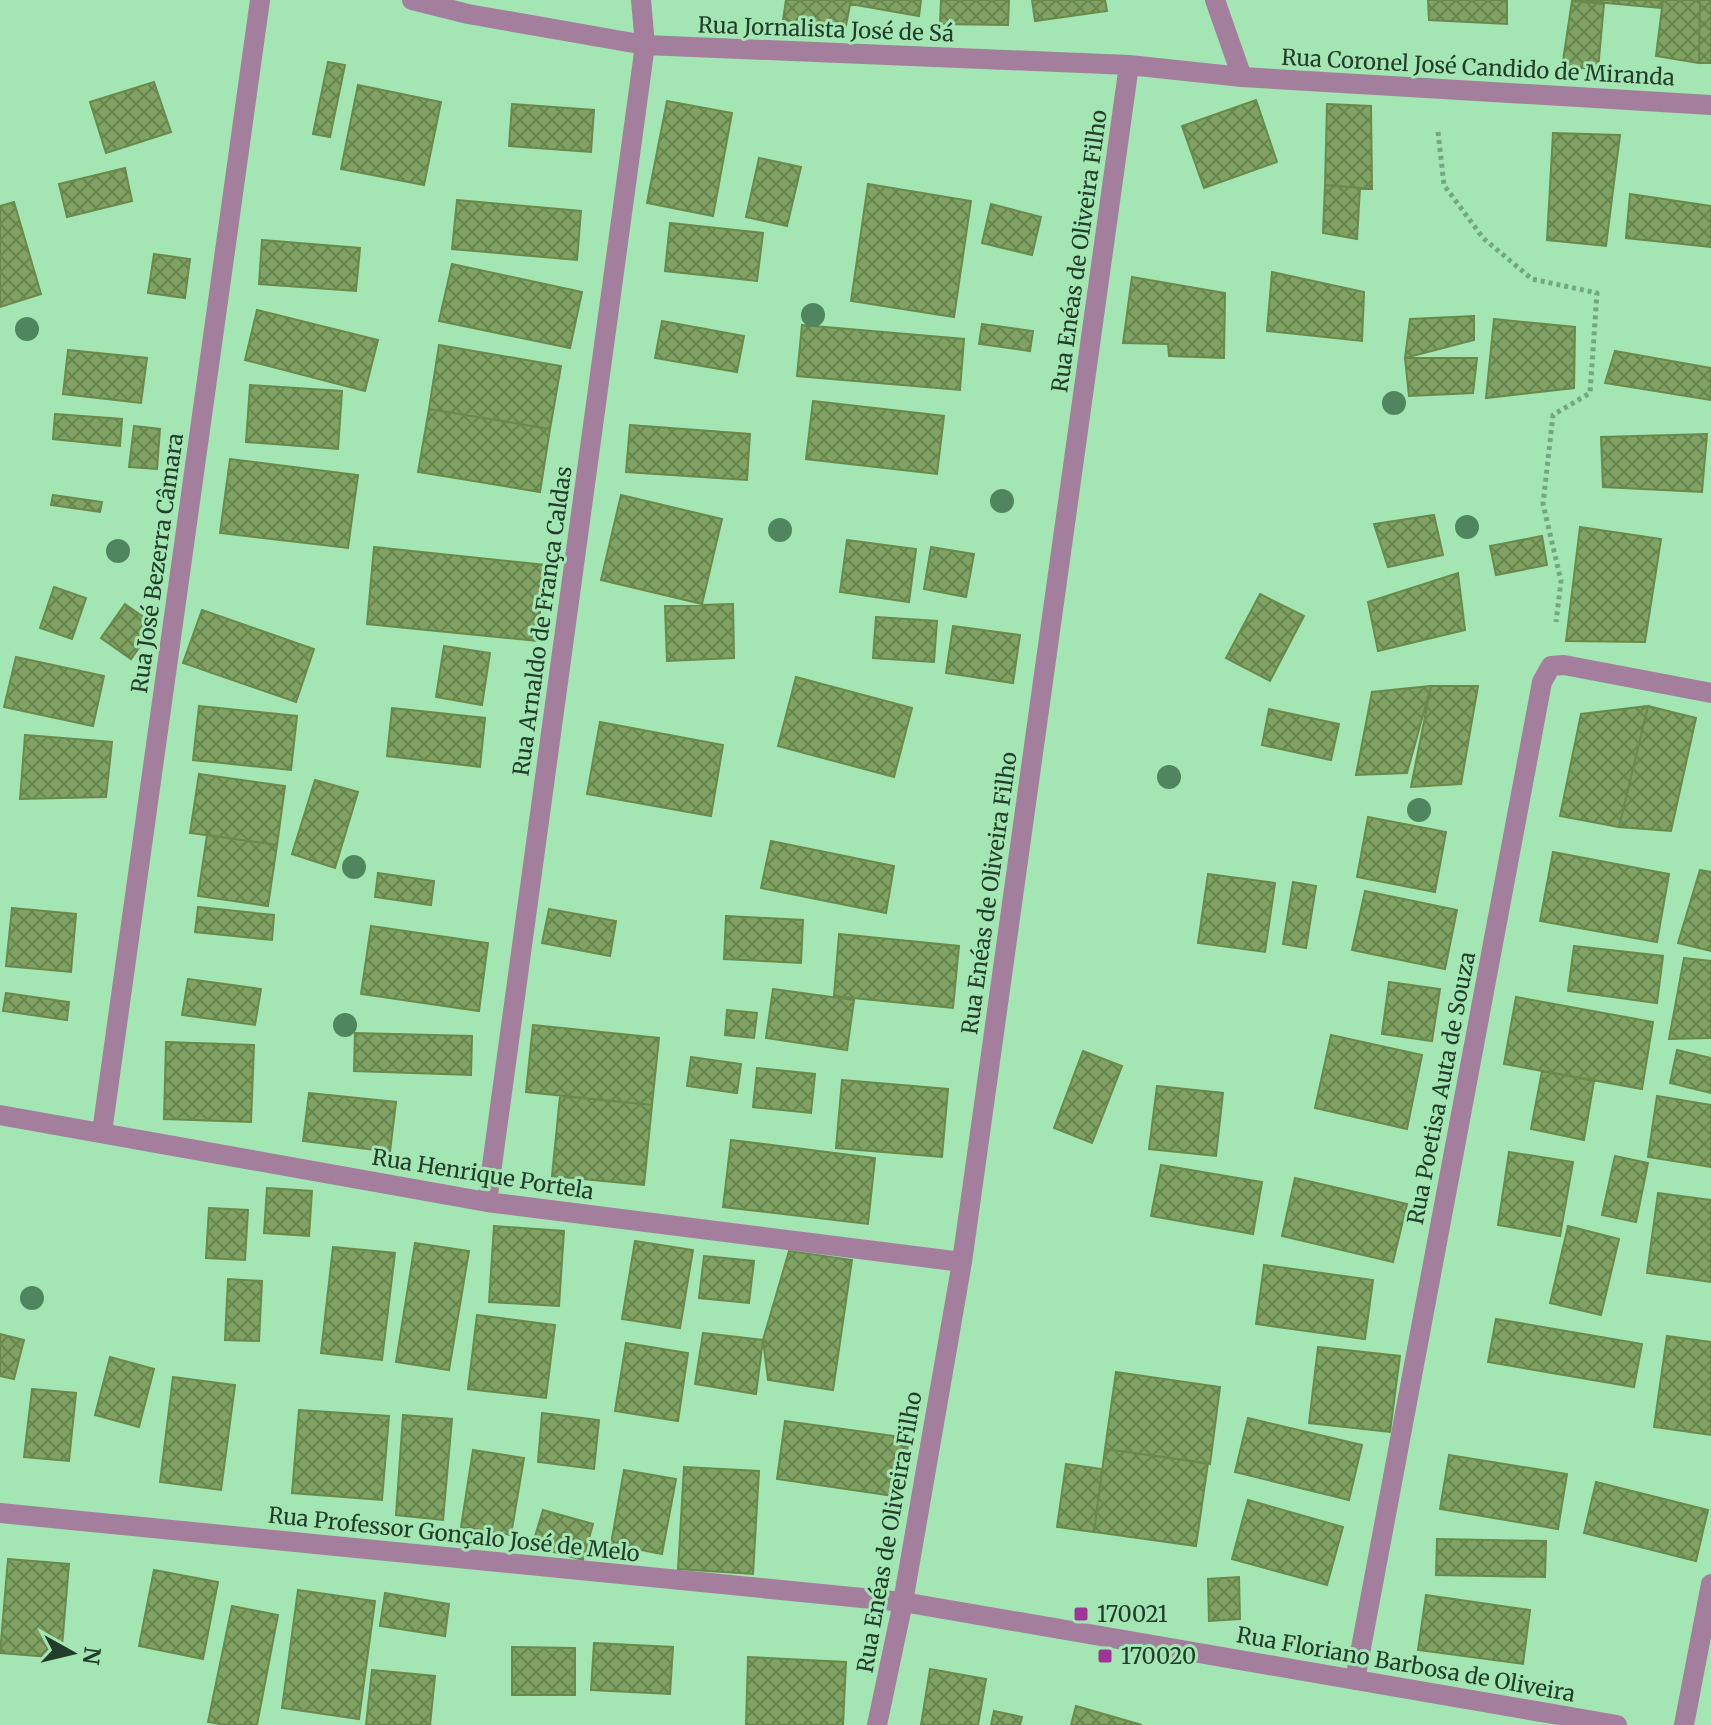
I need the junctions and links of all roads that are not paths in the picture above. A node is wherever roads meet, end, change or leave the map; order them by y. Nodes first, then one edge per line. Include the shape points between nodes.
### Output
1 (260, 0) edge
2 (412, 0) edge
3 (641, 0) edge
4 (1215, 0) edge
5 (645, 45) junction
6 (1129, 65) junction
7 (1242, 77) junction
8 (1711, 105) edge
9 (1711, 693) edge
10 (0, 1115) edge
11 (102, 1132) junction
12 (487, 1202) junction
13 (962, 1262) junction
14 (0, 1513) edge
15 (1711, 1584) edge
16 (903, 1602) junction
17 (1355, 1680) junction
18 (877, 1725) edge
19 (1617, 1725) edge
20 (1684, 1725) edge

1 - 11 street, Rua José Bezerra Câmara
2 - 5 street, Rua Jornalista José de Sá
3 - 5 street, Rua Arnaldo de França Caldas
4 - 7 street
5 - 6 street, Rua Jornalista José de Sá
5 - 12 street, Rua Arnaldo de França Caldas
6 - 7 street, Rua Jornalista José de Sá
6 - 13 street, Rua Enéas de Oliveira Filho
7 - 8 street, Rua Coronel José Candido de Miranda
9 - 17 street, Rua Poetisa Auta de Souza via 1551,666 1542,682
10 - 11 street, Rua Henrique Portela
11 - 12 street, Rua Henrique Portela
12 - 13 street, Rua Henrique Portela
13 - 16 street, Rua Enéas de Oliveira Filho
14 - 16 street, Rua Professor Gonçalo José de Melo
15 - 20 street
16 - 17 street, Rua Floriano Barbosa de Oliveira
16 - 18 street, Rua Enéas de Oliveira Filho
17 - 19 street, Rua Floriano Barbosa de Oliveira

